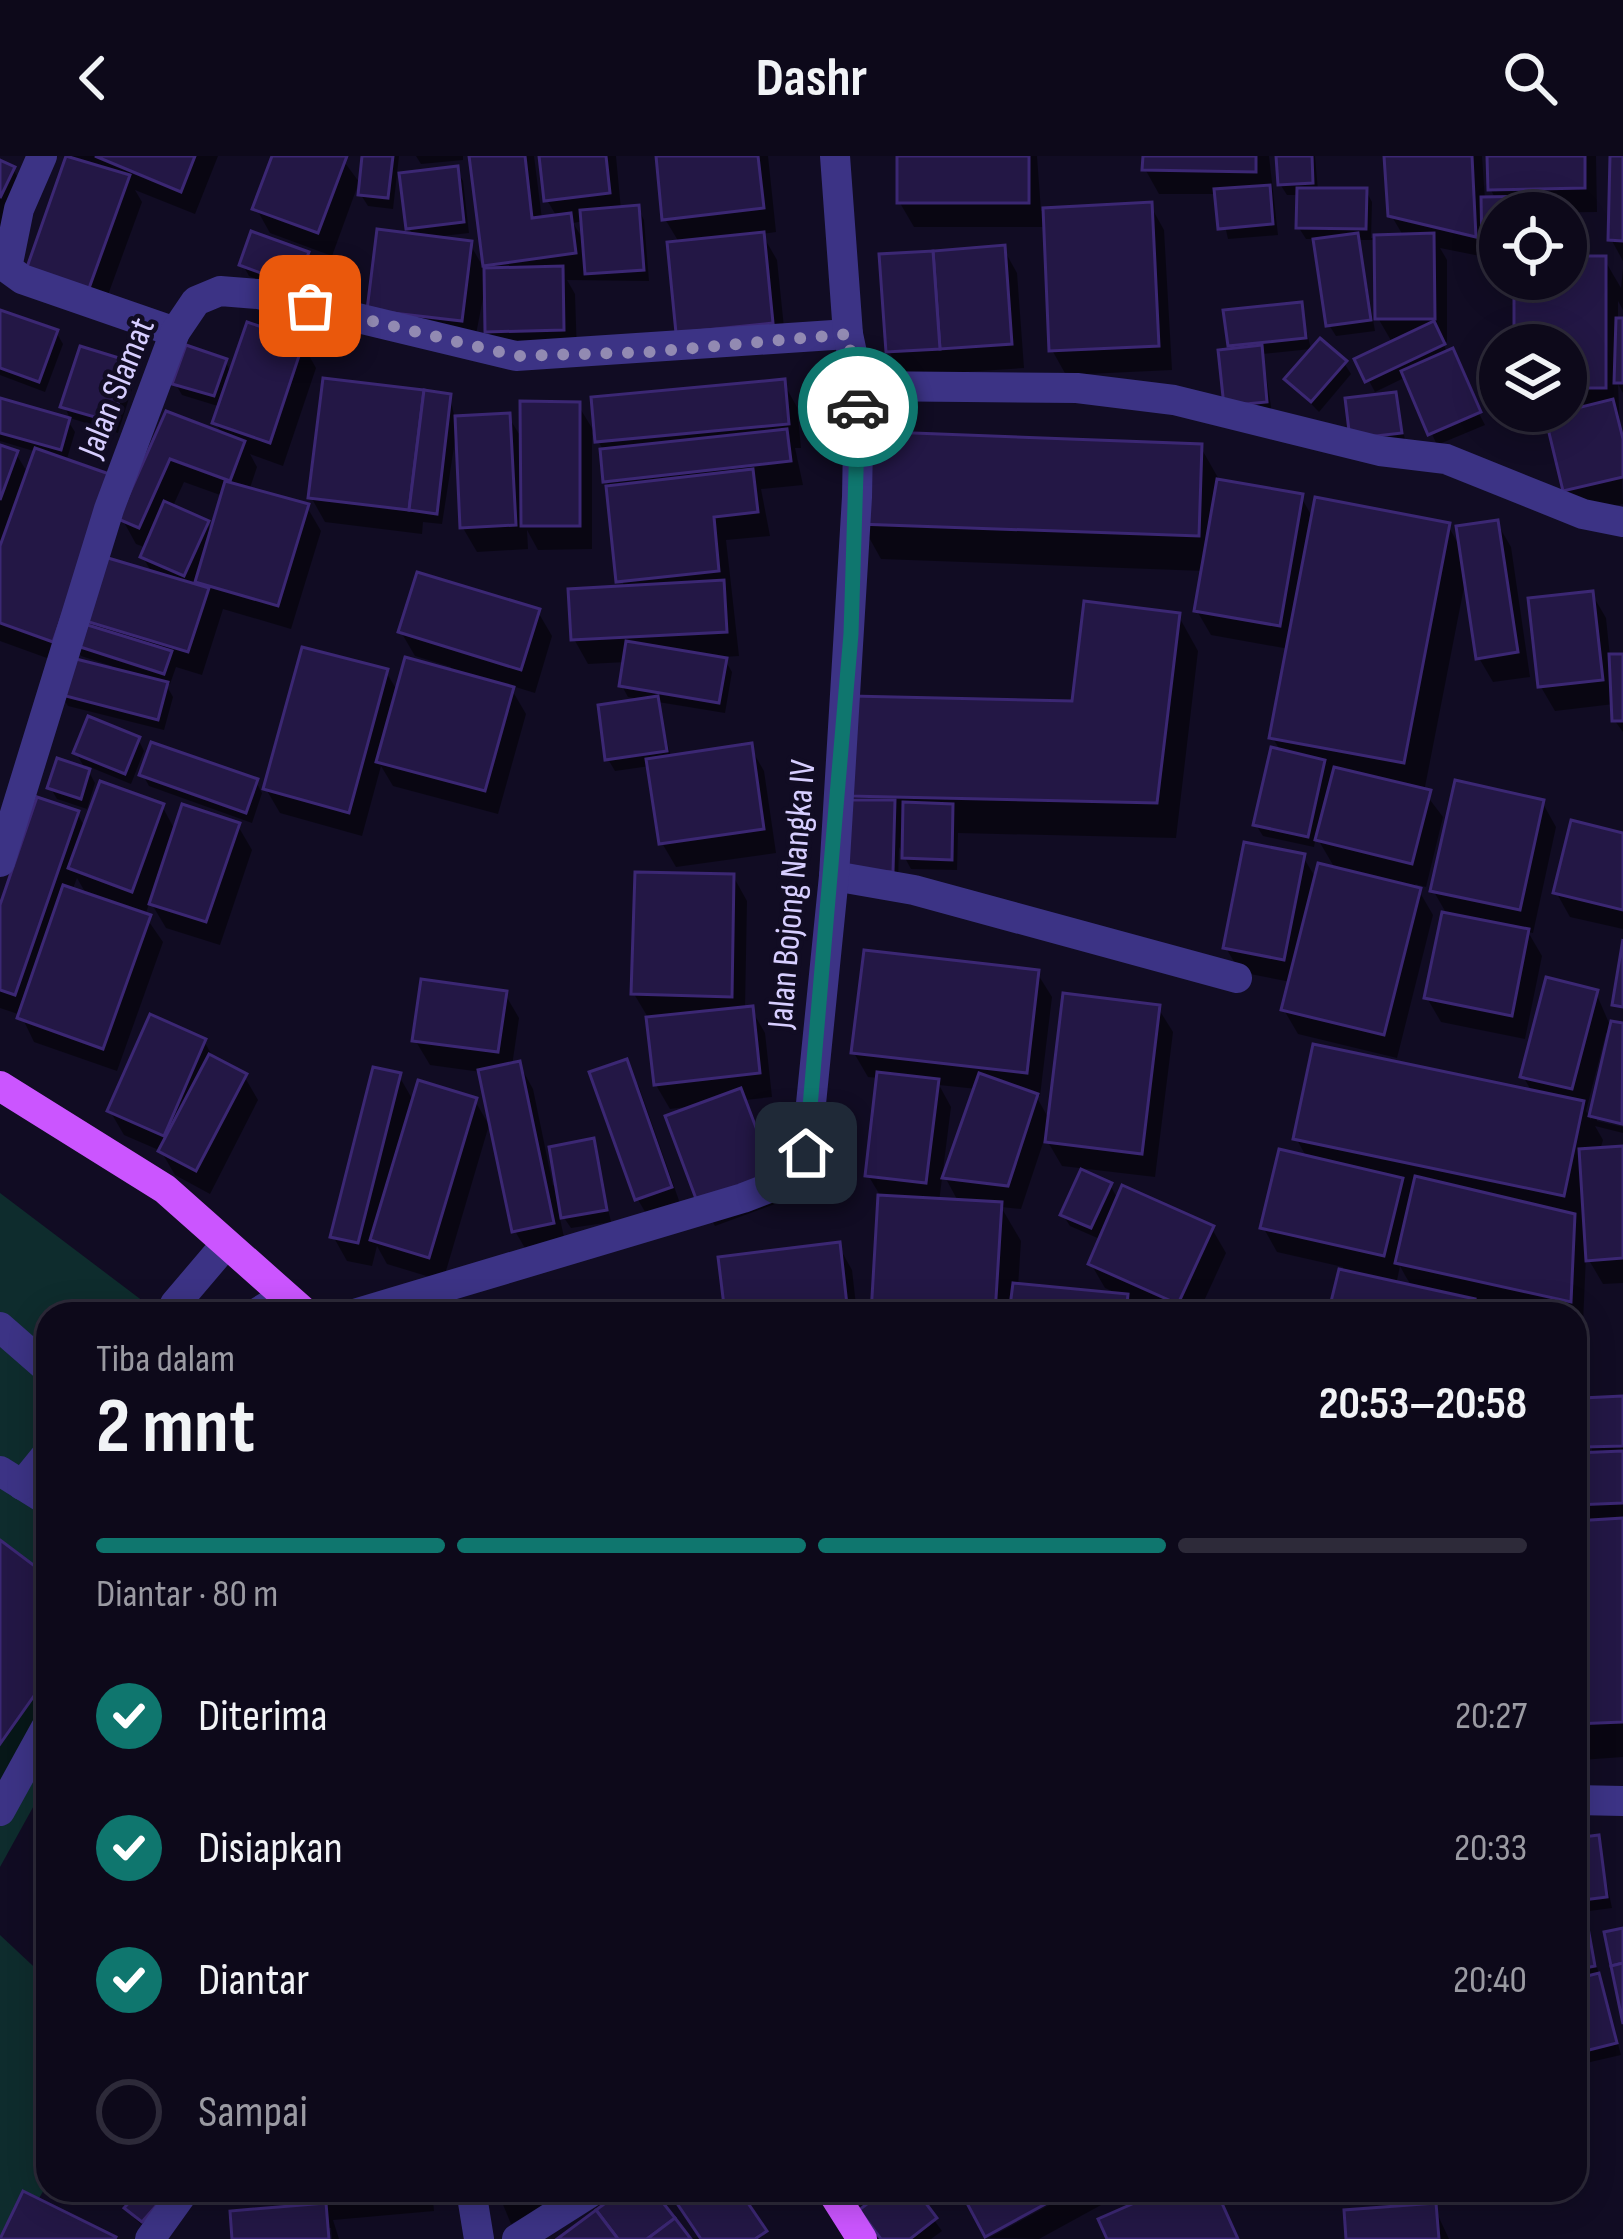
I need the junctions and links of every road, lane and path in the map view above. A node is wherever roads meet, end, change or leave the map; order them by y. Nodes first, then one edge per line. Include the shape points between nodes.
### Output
1 (42, 156) edge
2 (835, 156) edge
3 (175, 332) junction
4 (848, 334) junction
5 (859, 386) junction
6 (1623, 522) edge
7 (0, 862) edge
8 (834, 876) junction
9 (1237, 978) dead end
10 (0, 1086) edge
11 (226, 1244) junction
12 (177, 1302) edge
13 (292, 1302) edge
14 (393, 1302) edge
15 (0, 1327) edge
16 (36, 1358) edge
17 (36, 1746) edge
18 (1587, 1800) edge
19 (1623, 1801) edge
20 (0, 1811) edge
21 (176, 2202) edge
22 (472, 2202) edge
23 (575, 2202) edge
24 (838, 2202) edge
25 (525, 2233) edge
26 (150, 2239) edge
27 (479, 2239) edge
28 (862, 2239) edge

1 - 3 street via 19,208 7,268
2 - 4 street, Jalan Bojong Nangka IV
3 - 4 street, Jalan Slamat via 196,302 220,291 516,356
3 - 7 street, Jalan Slamat via 109,509
4 - 5 street, Jalan Bojong Nangka IV
5 - 6 street via 1077,388 1174,400 1380,451 1446,459
5 - 8 street, Jalan Bojong Nangka IV
8 - 9 street via 914,890
8 - 14 street, Jalan Bojong Nangka IV via 806,1153 787,1181
10 - 11 main road via 165,1189
11 - 12 street
11 - 13 main road
15 - 16 street
17 - 20 street
18 - 19 street
21 - 26 street
22 - 27 street
23 - 25 street
24 - 28 main road

